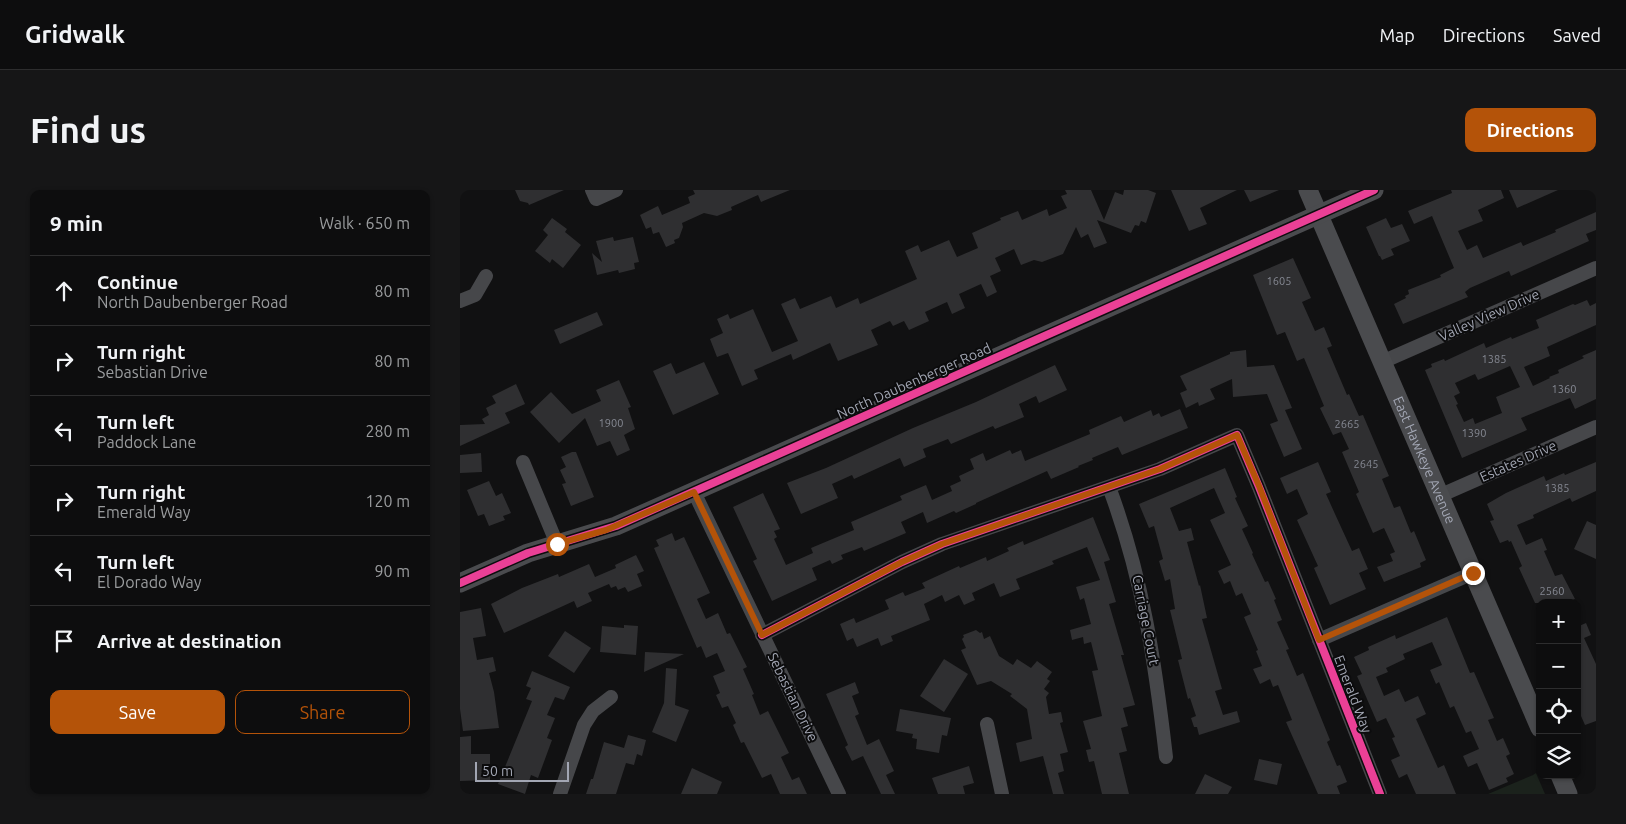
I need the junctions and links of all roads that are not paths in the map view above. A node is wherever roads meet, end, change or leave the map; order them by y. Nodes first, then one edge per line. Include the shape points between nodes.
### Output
1 (616, 190) edge
2 (1308, 190) edge
3 (1374, 190) edge
4 (594, 194) edge
5 (1319, 215) junction
6 (1596, 268) edge
7 (486, 276) dead end
8 (460, 301) edge
9 (1382, 362) junction
10 (1596, 427) edge
11 (523, 462) dead end
12 (1109, 487) junction
13 (694, 492) junction
14 (1439, 496) junction
15 (557, 544) junction
16 (1473, 573) junction
17 (460, 583) edge
18 (762, 635) junction
19 (1319, 640) junction
20 (611, 697) dead end
21 (1536, 719) edge
22 (987, 724) dead end
23 (1166, 757) dead end
24 (1562, 779) edge
25 (560, 794) edge
26 (839, 794) edge
27 (1002, 794) edge
28 (1380, 794) edge
29 (1568, 794) edge

1 - 4 street
2 - 5 street, East Hawkeye Avenue
3 - 5 street, North Daubenberger Road
5 - 9 street, East Hawkeye Avenue
5 - 13 street, North Daubenberger Road
6 - 9 street, Valley View Drive
7 - 8 street via 475,295
9 - 14 street, East Hawkeye Avenue
10 - 14 street, Estates Drive
11 - 15 street
12 - 18 street via 922,553
12 - 19 street, Emerald Way via 1160,469 1237,435
12 - 23 street, Carriage Court via 1144,605
13 - 15 street, North Daubenberger Road via 606,530
13 - 18 street, Sebastian Drive
14 - 16 street, East Hawkeye Avenue
15 - 17 street, North Daubenberger Road
16 - 19 street
16 - 21 street, East Hawkeye Avenue
18 - 26 street, Sebastian Drive
19 - 28 street, Emerald Way
20 - 25 street via 593,711 584,726
22 - 27 street
24 - 29 street

